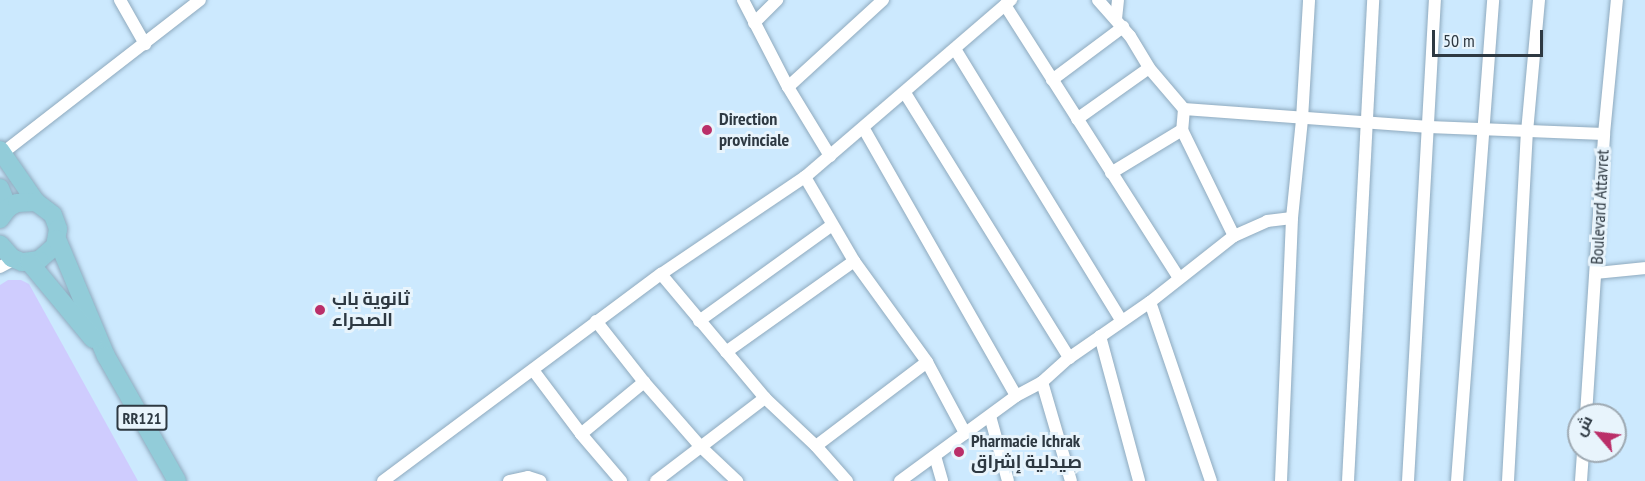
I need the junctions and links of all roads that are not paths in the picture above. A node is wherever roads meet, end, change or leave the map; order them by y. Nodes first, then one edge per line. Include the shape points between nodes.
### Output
1 (120, 0) edge
2 (200, 0) edge
3 (742, 0) edge
4 (777, 0) edge
5 (883, 0) edge
6 (1098, 0) edge
7 (1118, 0) edge
8 (1309, 0) edge
9 (1373, 0) edge
10 (1435, 0) edge
11 (1493, 0) edge
12 (1539, 0) edge
13 (1617, 0) edge
14 (1008, 3) edge
15 (754, 23) junction
16 (1119, 23) junction
17 (145, 44) junction
18 (955, 49) junction
19 (1149, 68) junction
20 (1052, 80) junction
21 (788, 87) junction
22 (905, 93) junction
23 (1184, 109) junction
24 (1077, 119) junction
25 (1302, 119) junction
26 (1367, 123) junction
27 (1429, 127) junction
28 (864, 129) junction
29 (1182, 130) junction
30 (1483, 130) junction
31 (1527, 132) junction
32 (1604, 134) junction
33 (1, 153) edge
34 (830, 156) junction
35 (1111, 173) junction
36 (805, 177) junction
37 (0, 188) edge
38 (36, 202) junction
39 (4, 214) edge
40 (1292, 218) junction
41 (832, 225) junction
42 (1234, 236) junction
43 (57, 240) junction
44 (0, 244) edge
45 (854, 261) junction
46 (15, 263) edge
47 (1645, 268) edge
48 (1596, 273) junction
49 (661, 274) junction
50 (1178, 277) junction
51 (1150, 302) junction
52 (1121, 320) junction
53 (596, 321) junction
54 (699, 321) junction
55 (1100, 336) junction
56 (726, 352) junction
57 (106, 356) junction
58 (1069, 358) junction
59 (927, 362) junction
60 (533, 370) junction
61 (644, 382) junction
62 (1042, 382) junction
63 (1016, 396) junction
64 (765, 398) junction
65 (1587, 403) edge
66 (990, 416) junction
67 (965, 433) junction
68 (580, 434) junction
69 (816, 446) junction
70 (701, 447) junction
71 (935, 456) junction
72 (1582, 463) edge
73 (177, 481) edge
74 (383, 481) edge
75 (509, 481) edge
76 (540, 481) edge
77 (621, 481) edge
78 (656, 481) edge
79 (737, 481) edge
80 (847, 481) edge
81 (900, 481) edge
82 (942, 481) edge
83 (1008, 481) edge
84 (1071, 481) edge
85 (1139, 481) edge
86 (1211, 481) edge
87 (1281, 481) edge
88 (1348, 481) edge
89 (1408, 481) edge
90 (1457, 481) edge
91 (1508, 481) edge
92 (1581, 481) edge

1 - 17 street
2 - 17 street
3 - 15 street
4 - 15 street
5 - 21 street
6 - 16 street
7 - 16 street
8 - 25 street
9 - 26 street
10 - 27 street
11 - 30 street
12 - 31 street
13 - 32 street, Boulevard Attavret
14 - 18 street
14 - 20 street
15 - 21 street
16 - 19 street
16 - 20 street
17 - 33 street
18 - 22 street
18 - 52 street
19 - 23 street
19 - 24 street
20 - 24 street
21 - 34 street
22 - 28 street
22 - 58 street
23 - 25 street
23 - 29 street
24 - 35 street
25 - 26 street
25 - 40 street
26 - 27 street
26 - 88 street
27 - 30 street
27 - 89 street
28 - 34 street
28 - 63 street
29 - 35 street
29 - 42 street
30 - 31 street
30 - 90 street
31 - 32 street
31 - 91 street
32 - 48 street, Boulevard Attavret
33 - 38 main road, RR121
34 - 36 street
35 - 50 street
36 - 41 street
36 - 49 street
37 - 39 main road
38 - 39 main road via 17,203
38 - 43 main road, RR121 via 53,215
40 - 42 street via 1267,221
40 - 87 street
41 - 45 street
41 - 54 street
42 - 50 street
43 - 46 main road via 48,254
43 - 57 main road, RR121
44 - 46 main road, RR121
45 - 56 street
45 - 59 street
46 - 57 main road, RR121
47 - 48 street
48 - 65 street, Boulevard Attavret
49 - 53 street
49 - 54 street
50 - 51 street
51 - 52 street
51 - 86 street
52 - 55 street
53 - 60 street
53 - 61 street
54 - 56 street
55 - 58 street
55 - 85 street
56 - 64 street
57 - 73 main road, RR121
58 - 62 street
59 - 67 street
59 - 69 street
60 - 68 street
60 - 74 street
61 - 68 street
61 - 70 street
62 - 63 street
62 - 84 street
63 - 66 street
64 - 69 street
64 - 70 street
66 - 67 street
66 - 83 street
67 - 71 street
68 - 77 street
69 - 80 street
70 - 78 street
70 - 79 street
71 - 81 street
71 - 82 street
72 - 92 street
75 - 76 street via 528,477

